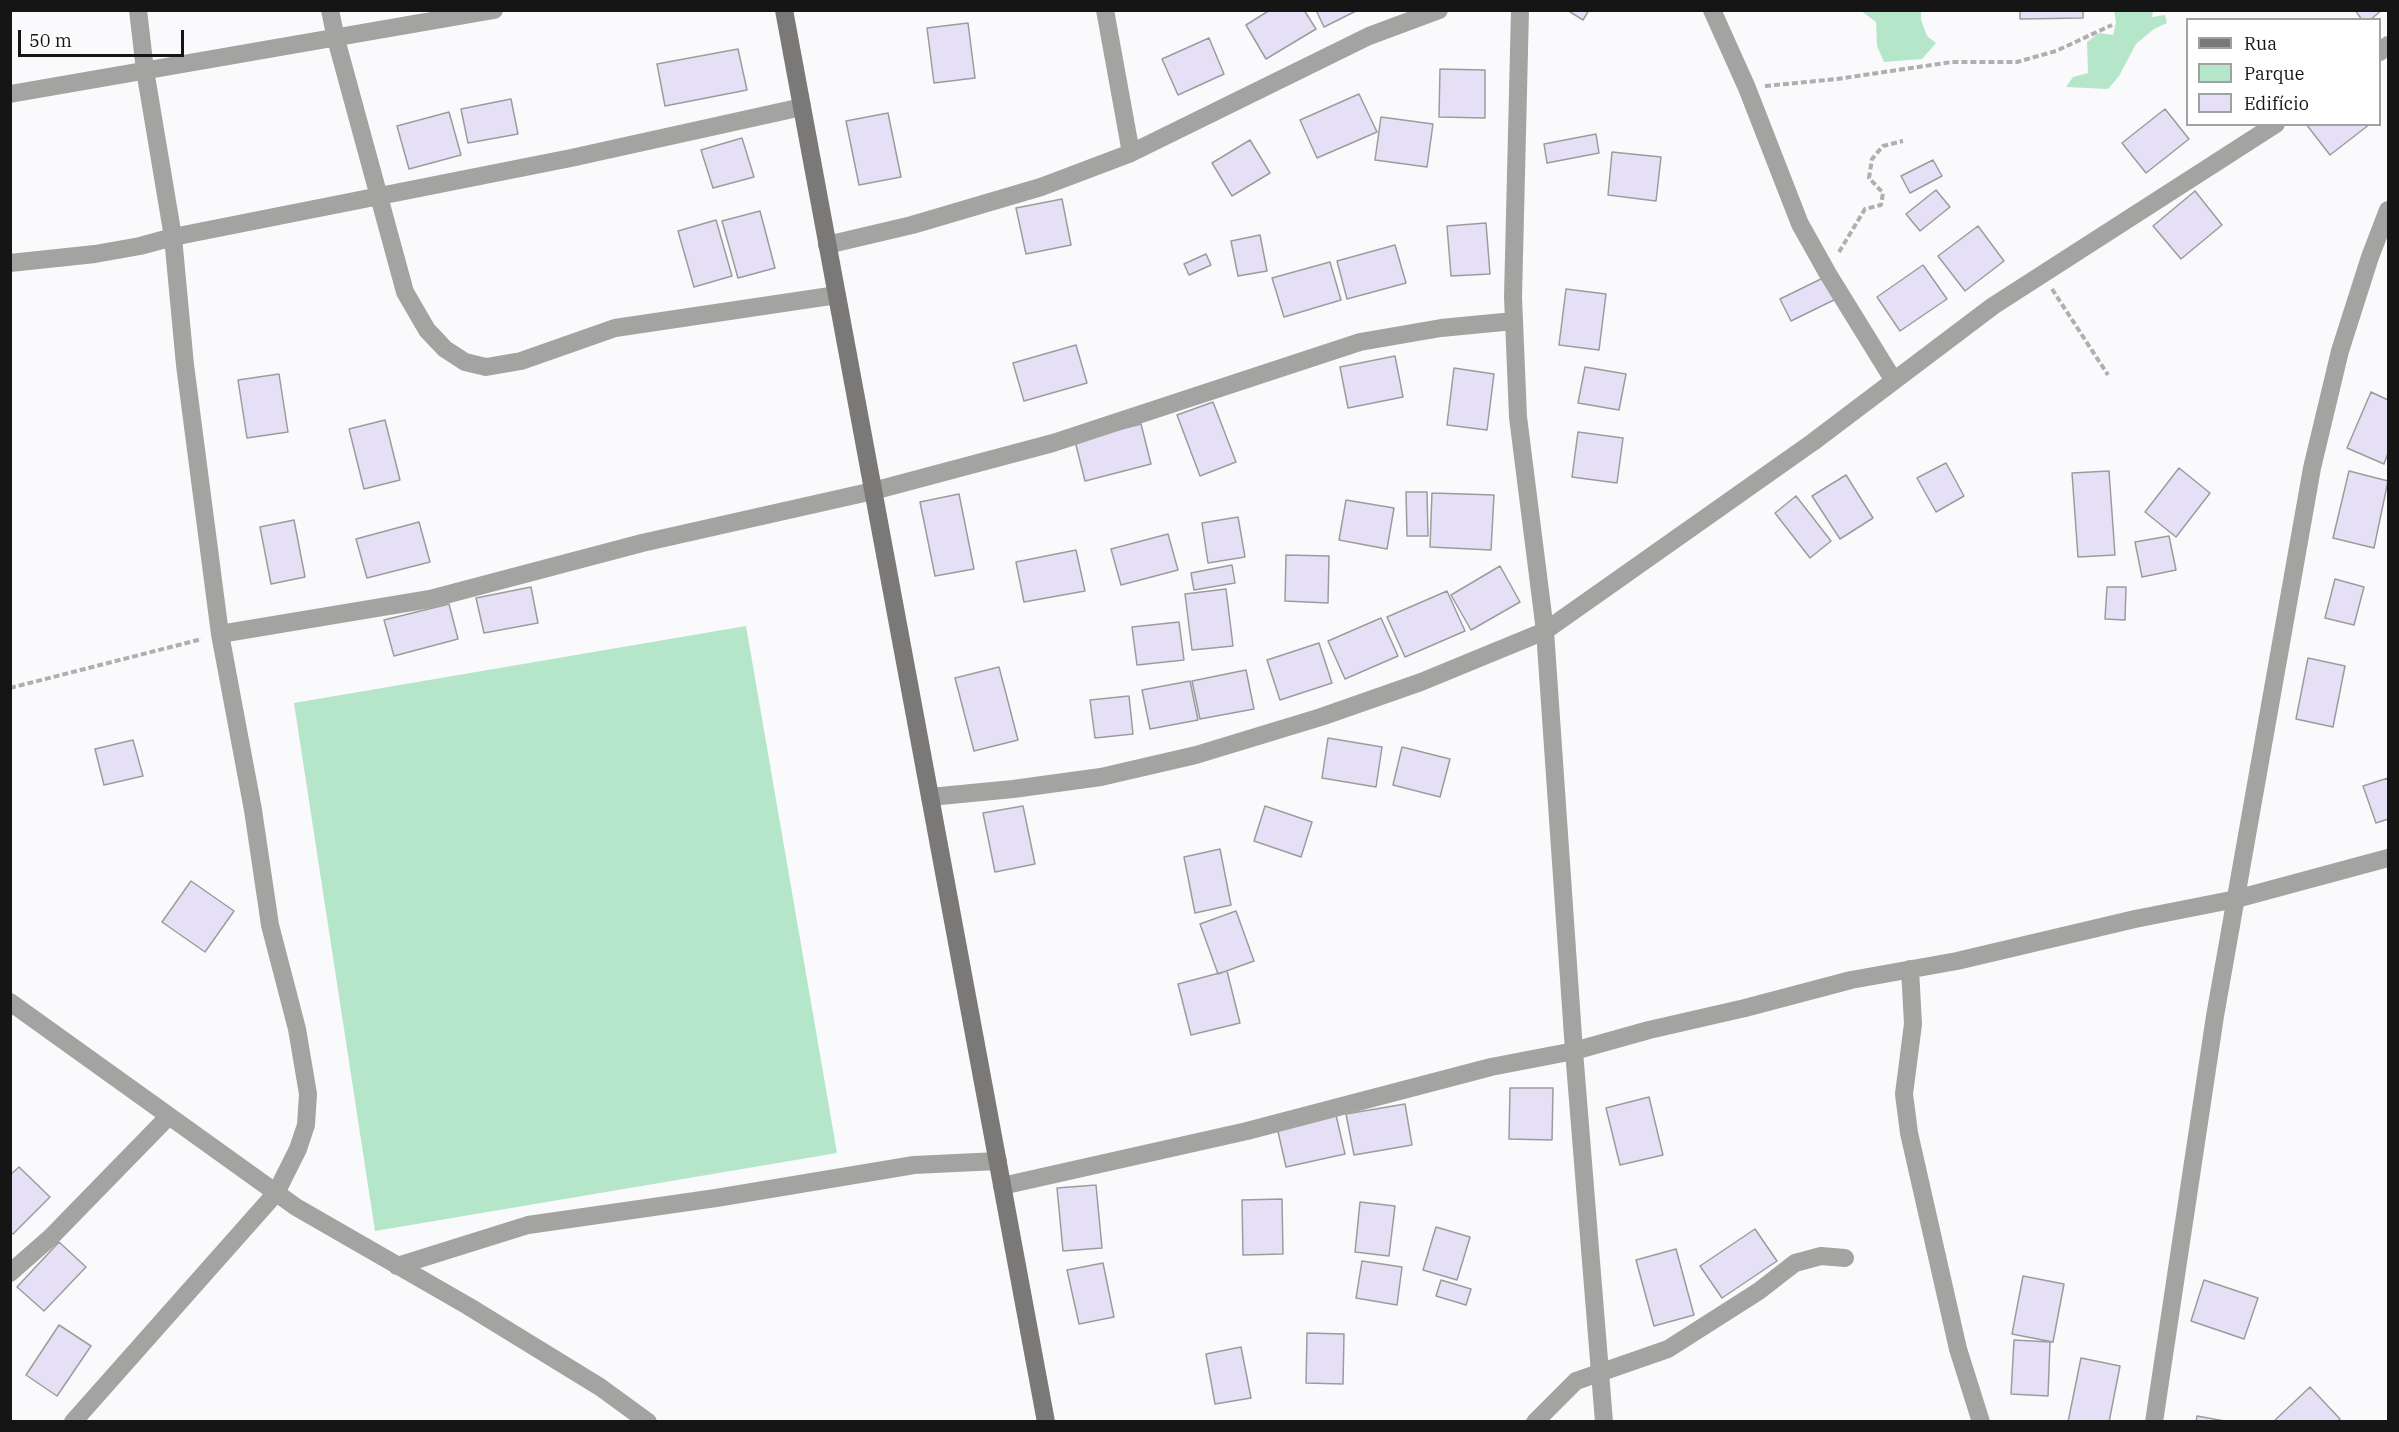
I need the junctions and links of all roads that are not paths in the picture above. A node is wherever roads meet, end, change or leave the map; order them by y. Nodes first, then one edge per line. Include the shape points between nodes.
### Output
1 (138, 10) edge
2 (330, 10) edge
3 (494, 10) edge
4 (784, 10) edge
5 (1105, 10) edge
6 (1439, 10) edge
7 (1520, 10) edge
8 (1712, 10) edge
9 (336, 39) junction
10 (145, 70) junction
11 (10, 94) edge
12 (801, 107) junction
13 (2273, 126) edge
14 (1131, 153) junction
15 (380, 197) junction
16 (2388, 210) edge
17 (173, 237) junction
18 (827, 245) junction
19 (10, 263) edge
20 (837, 295) junction
21 (1514, 321) junction
22 (1894, 381) junction
23 (873, 491) junction
24 (1545, 631) junction
25 (220, 634) junction
26 (930, 797) junction
27 (2388, 858) edge
28 (2236, 899) junction
29 (1910, 969) junction
30 (10, 1002) edge
31 (1574, 1051) junction
32 (169, 1116) junction
33 (998, 1161) junction
34 (1002, 1186) junction
35 (276, 1193) junction
36 (1845, 1258) dead end
37 (397, 1266) junction
38 (10, 1274) edge
39 (1599, 1372) junction
40 (73, 1422) edge
41 (648, 1422) edge
42 (1046, 1422) edge
43 (1535, 1422) edge
44 (1604, 1422) edge
45 (1981, 1422) edge
46 (2154, 1422) edge

1 - 10 street
2 - 9 street
3 - 9 street
4 - 12 main road
5 - 14 street
6 - 14 street via 1369,36
7 - 21 street
8 - 22 street via 1800,224
9 - 10 street
9 - 15 street
10 - 11 street
10 - 17 street
12 - 15 street
12 - 18 main road
13 - 22 street via 1993,306
14 - 18 street via 1041,187
15 - 17 street
15 - 20 street via 405,292 427,330 465,362 486,367 520,361 615,328
16 - 28 street via 2340,351 2312,468
17 - 19 street via 95,254
17 - 25 street via 185,365
18 - 20 main road
20 - 23 main road
21 - 23 street via 1360,342 1053,443
21 - 24 street via 1518,417
22 - 24 street
23 - 25 street via 642,543 430,599
23 - 26 main road
24 - 26 street via 1421,682 1196,755 1101,777
24 - 31 street
25 - 35 street via 270,925 297,1029 308,1094 306,1125
26 - 33 main road
27 - 28 street
28 - 29 street
28 - 46 street
29 - 31 street via 1851,980
29 - 45 street via 1912,1024 1904,1094 1909,1133 1958,1349
30 - 32 street
31 - 34 street via 1491,1067 1247,1131
31 - 39 street
32 - 35 street
32 - 38 street
33 - 34 main road
33 - 37 street via 914,1165 528,1225
34 - 42 main road
35 - 37 street
35 - 40 street
36 - 39 street via 1821,1256 1795,1263 1668,1349
37 - 41 street via 590,1381
39 - 43 street via 1576,1382
39 - 44 street

